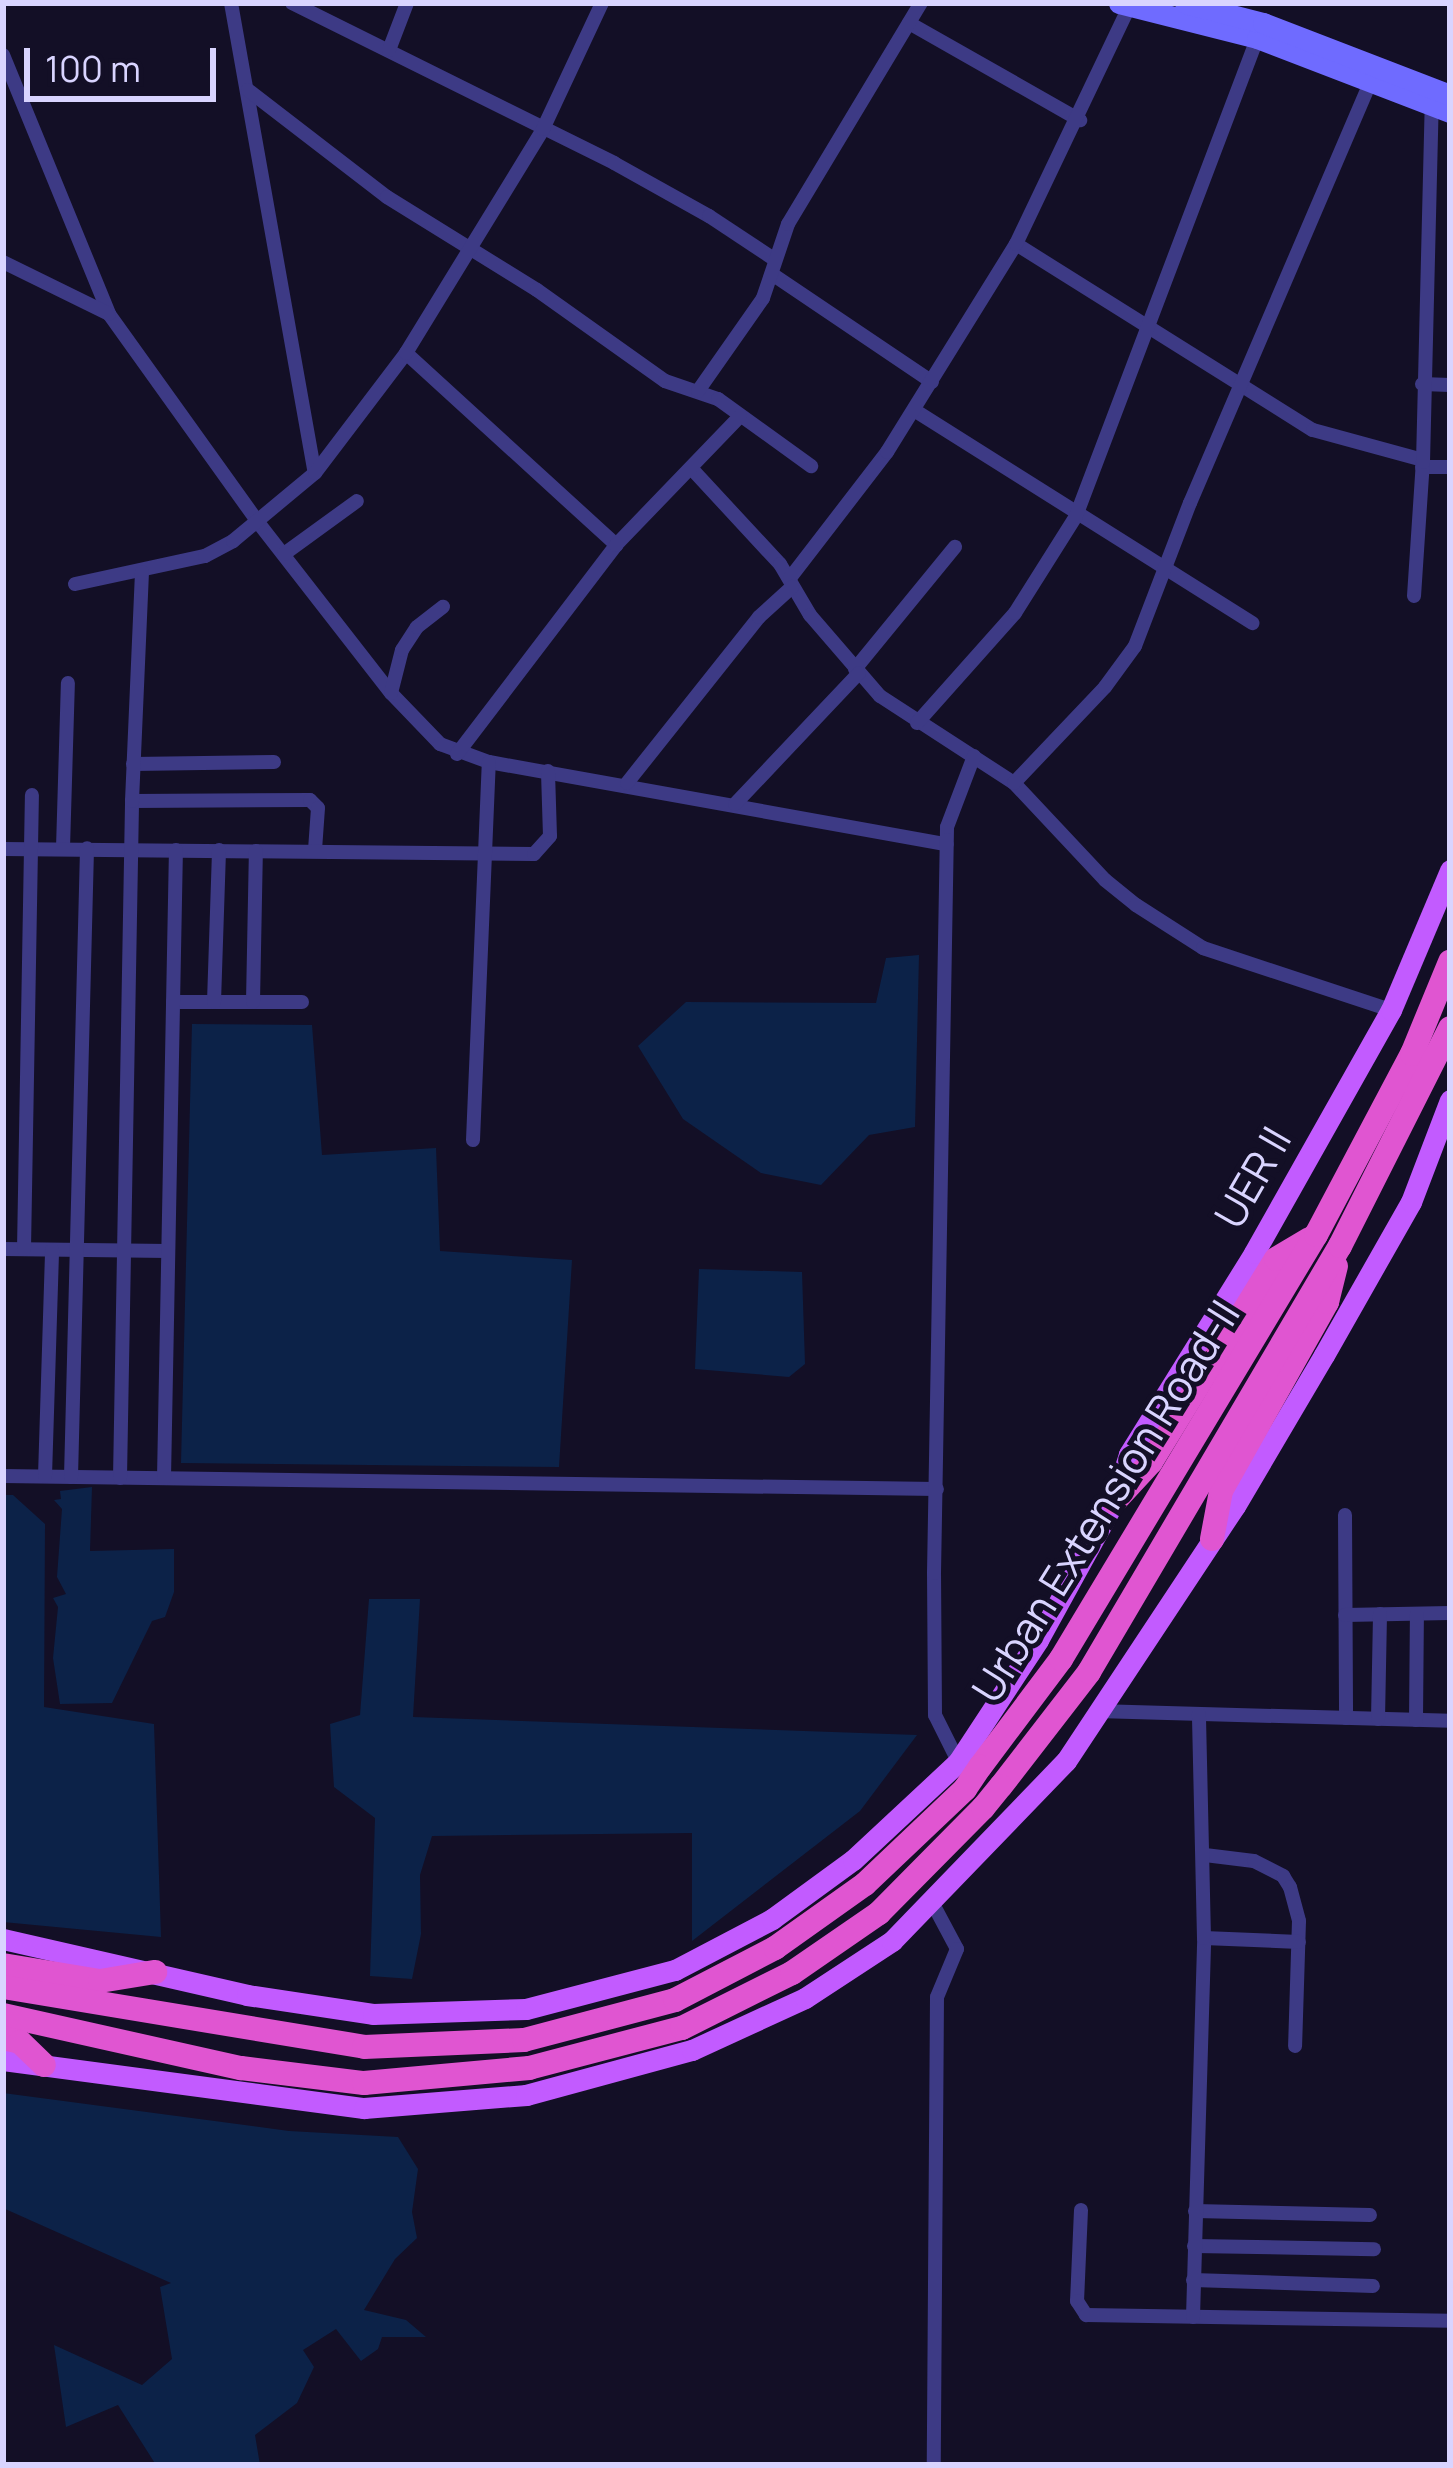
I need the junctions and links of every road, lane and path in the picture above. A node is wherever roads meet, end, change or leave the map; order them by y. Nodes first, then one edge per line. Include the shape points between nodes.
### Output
1 (231, 3) edge
2 (292, 3) edge
3 (407, 3) edge
4 (602, 3) edge
5 (921, 3) edge
6 (1185, 3) edge
7 (1126, 4) edge
8 (908, 22) junction
9 (1260, 31) junction
10 (389, 50) junction
11 (3, 55) edge
12 (1374, 75) junction
13 (248, 90) junction
14 (1441, 100) edge
15 (1080, 120) junction
16 (543, 129) junction
17 (1016, 244) junction
18 (469, 247) junction
19 (3, 262) edge
20 (773, 267) junction
21 (109, 314) junction
22 (1147, 323) junction
23 (406, 353) junction
24 (932, 382) junction
25 (1242, 384) junction
26 (1422, 384) junction
27 (1450, 386) edge
28 (698, 391) junction
29 (914, 410) junction
30 (740, 416) junction
31 (1422, 464) junction
32 (811, 466) dead end
33 (1450, 467) edge
34 (691, 468) junction
35 (315, 473) junction
36 (358, 501) dead end
37 (1076, 516) junction
38 (257, 521) junction
39 (616, 544) junction
40 (956, 547) dead end
41 (284, 554) junction
42 (1164, 570) junction
43 (142, 572) junction
44 (791, 582) junction
45 (75, 584) dead end
46 (1414, 596) dead end
47 (443, 607) dead end
48 (1252, 623) dead end
49 (857, 671) junction
50 (68, 683) dead end
51 (392, 692) junction
52 (917, 723) junction
53 (457, 754) junction
54 (974, 755) junction
55 (274, 762) dead end
56 (489, 762) junction
57 (133, 764) junction
58 (548, 771) junction
59 (627, 783) junction
60 (1014, 783) junction
61 (32, 795) dead end
62 (131, 801) junction
63 (734, 804) junction
64 (947, 844) junction
65 (63, 848) junction
66 (87, 848) junction
67 (3, 849) edge
68 (32, 849) junction
69 (130, 849) junction
70 (176, 850) junction
71 (219, 850) junction
72 (256, 850) junction
73 (315, 850) junction
74 (484, 856) junction
75 (1450, 870) edge
76 (1449, 964) edge
77 (173, 1002) junction
78 (214, 1002) junction
79 (253, 1002) junction
80 (302, 1002) dead end
81 (1391, 1010) junction
82 (1450, 1028) edge
83 (1450, 1100) edge
84 (472, 1139) dead end
85 (1316, 1234) junction
86 (1340, 1246) junction
87 (3, 1249) edge
88 (24, 1249) junction
89 (52, 1250) junction
90 (77, 1250) junction
91 (124, 1250) junction
92 (168, 1251) junction
93 (3, 1476) edge
94 (45, 1476) junction
95 (71, 1477) junction
96 (120, 1478) junction
97 (164, 1478) junction
98 (937, 1489) junction
99 (1114, 1502) junction
100 (1345, 1516) dead end
101 (1212, 1539) junction
102 (1450, 1613) edge
103 (1380, 1614) junction
104 (1417, 1614) junction
105 (1345, 1615) junction
106 (1097, 1711) junction
107 (1199, 1714) junction
108 (1346, 1718) junction
109 (1378, 1719) junction
110 (1416, 1720) junction
111 (1450, 1720) edge
112 (968, 1774) junction
113 (990, 1799) junction
114 (1005, 1828) junction
115 (1204, 1855) junction
116 (933, 1904) junction
117 (1204, 1938) junction
118 (3, 1940) edge
119 (1299, 1942) junction
120 (3, 1966) edge
121 (155, 1972) junction
122 (3, 1987) edge
123 (3, 2014) edge
124 (3, 2038) edge
125 (1295, 2046) dead end
126 (3, 2060) edge
127 (44, 2065) junction
128 (1081, 2210) dead end
129 (1196, 2211) junction
130 (1370, 2216) dead end
131 (1194, 2246) junction
132 (1373, 2249) dead end
133 (1193, 2280) junction
134 (1373, 2286) dead end
135 (1193, 2317) junction
136 (1450, 2321) edge
137 (934, 2465) edge

1 - 13 street
2 - 10 street
3 - 10 street
4 - 16 street
5 - 8 street
6 - 9 main road
7 - 9 main road
7 - 15 street
8 - 15 street
8 - 20 street via 788,224
9 - 12 main road
9 - 22 street
10 - 16 street
11 - 21 street
12 - 14 main road
12 - 25 street
13 - 18 street
13 - 35 street
14 - 26 street
15 - 17 street
16 - 18 street
16 - 20 street via 709,215
17 - 22 street
17 - 24 street
18 - 23 street
18 - 28 street via 676,388
19 - 21 street
20 - 24 street
20 - 28 street via 763,298
21 - 38 street
22 - 25 street
22 - 37 street
23 - 35 street
23 - 39 street
24 - 29 street
25 - 31 street via 1313,430
25 - 42 street
26 - 27 street
26 - 31 street
28 - 30 street
29 - 37 street
29 - 44 street
30 - 32 street
30 - 34 street
31 - 33 street
31 - 46 street
34 - 39 street
34 - 44 street
35 - 38 street
36 - 41 street
37 - 42 street
37 - 52 street via 1015,614
38 - 41 street
38 - 43 street via 205,556
39 - 53 street
40 - 49 street
41 - 51 street
42 - 48 street
42 - 60 street via 1120,669
43 - 45 street
43 - 57 street
44 - 49 street
44 - 59 street
47 - 51 street via 402,650
49 - 52 street
49 - 63 street
50 - 65 street
51 - 53 street
52 - 54 street
53 - 56 street
54 - 60 street
54 - 64 street via 950,807
55 - 57 street
56 - 58 street
56 - 74 street
57 - 62 street
58 - 59 street
58 - 74 street via 548,844 534,854
59 - 63 street
60 - 81 street via 1105,880 1187,938 1253,968
61 - 68 street
62 - 69 street
62 - 73 street via 310,800 318,808
63 - 64 street
64 - 98 street
65 - 66 street
65 - 68 street
66 - 69 street
66 - 90 street
67 - 68 street
68 - 88 street
69 - 70 street
69 - 91 street
70 - 71 street
70 - 77 street
71 - 72 street
71 - 78 street
72 - 73 street
72 - 79 street
73 - 74 street
74 - 84 street
75 - 81 main road, UER II
76 - 85 highway, Urban Extension Road-II via 1412,1054
77 - 78 street
77 - 92 street
78 - 79 street
79 - 80 street
81 - 99 main road, UER II via 1129,1454
82 - 86 highway, Urban Extension Road-II
83 - 101 main road via 1411,1202
85 - 99 highway via 1276,1259 1151,1462
85 - 112 highway, Urban Extension Road-II via 1061,1659
86 - 101 highway via 1327,1302 1221,1490
86 - 113 highway, Urban Extension Road-II via 1089,1672
87 - 88 street
88 - 89 street
89 - 90 street
89 - 94 street
90 - 91 street
90 - 95 street
91 - 92 street
91 - 96 street
92 - 97 street
93 - 94 street
94 - 95 street
95 - 96 street
96 - 97 street
97 - 98 street
98 - 112 street via 934,1715
99 - 112 main road, UER II
100 - 105 street
101 - 106 main road
102 - 104 street
103 - 104 street
103 - 105 street
103 - 109 street
104 - 110 street
105 - 108 street
106 - 107 street
106 - 114 main road via 1066,1762
107 - 108 street
107 - 115 street
108 - 109 street
109 - 110 street
110 - 111 street
112 - 113 street
112 - 121 main road, UER II via 772,1919 675,1970 526,2009 373,2014
112 - 122 highway, Urban Extension Road-II via 865,1884 775,1948 674,2000 524,2040 364,2047
113 - 114 street
113 - 123 highway, Urban Extension Road-II via 879,1913 792,1973 682,2028 529,2068 364,2083 241,2068
114 - 116 main road
115 - 117 street
115 - 119 street via 1255,1861 1283,1876 1297,1904
116 - 127 main road via 805,1998 692,2050 526,2095 364,2108
116 - 137 street via 957,1949 938,1997
117 - 119 street
117 - 129 street
118 - 121 main road, UER II
119 - 125 street
120 - 121 highway via 100,1981
124 - 127 highway via 20,2042
126 - 127 main road
128 - 135 street via 1081,2312
129 - 130 street
129 - 131 street
131 - 132 street
131 - 133 street
133 - 134 street
133 - 135 street
135 - 136 street

